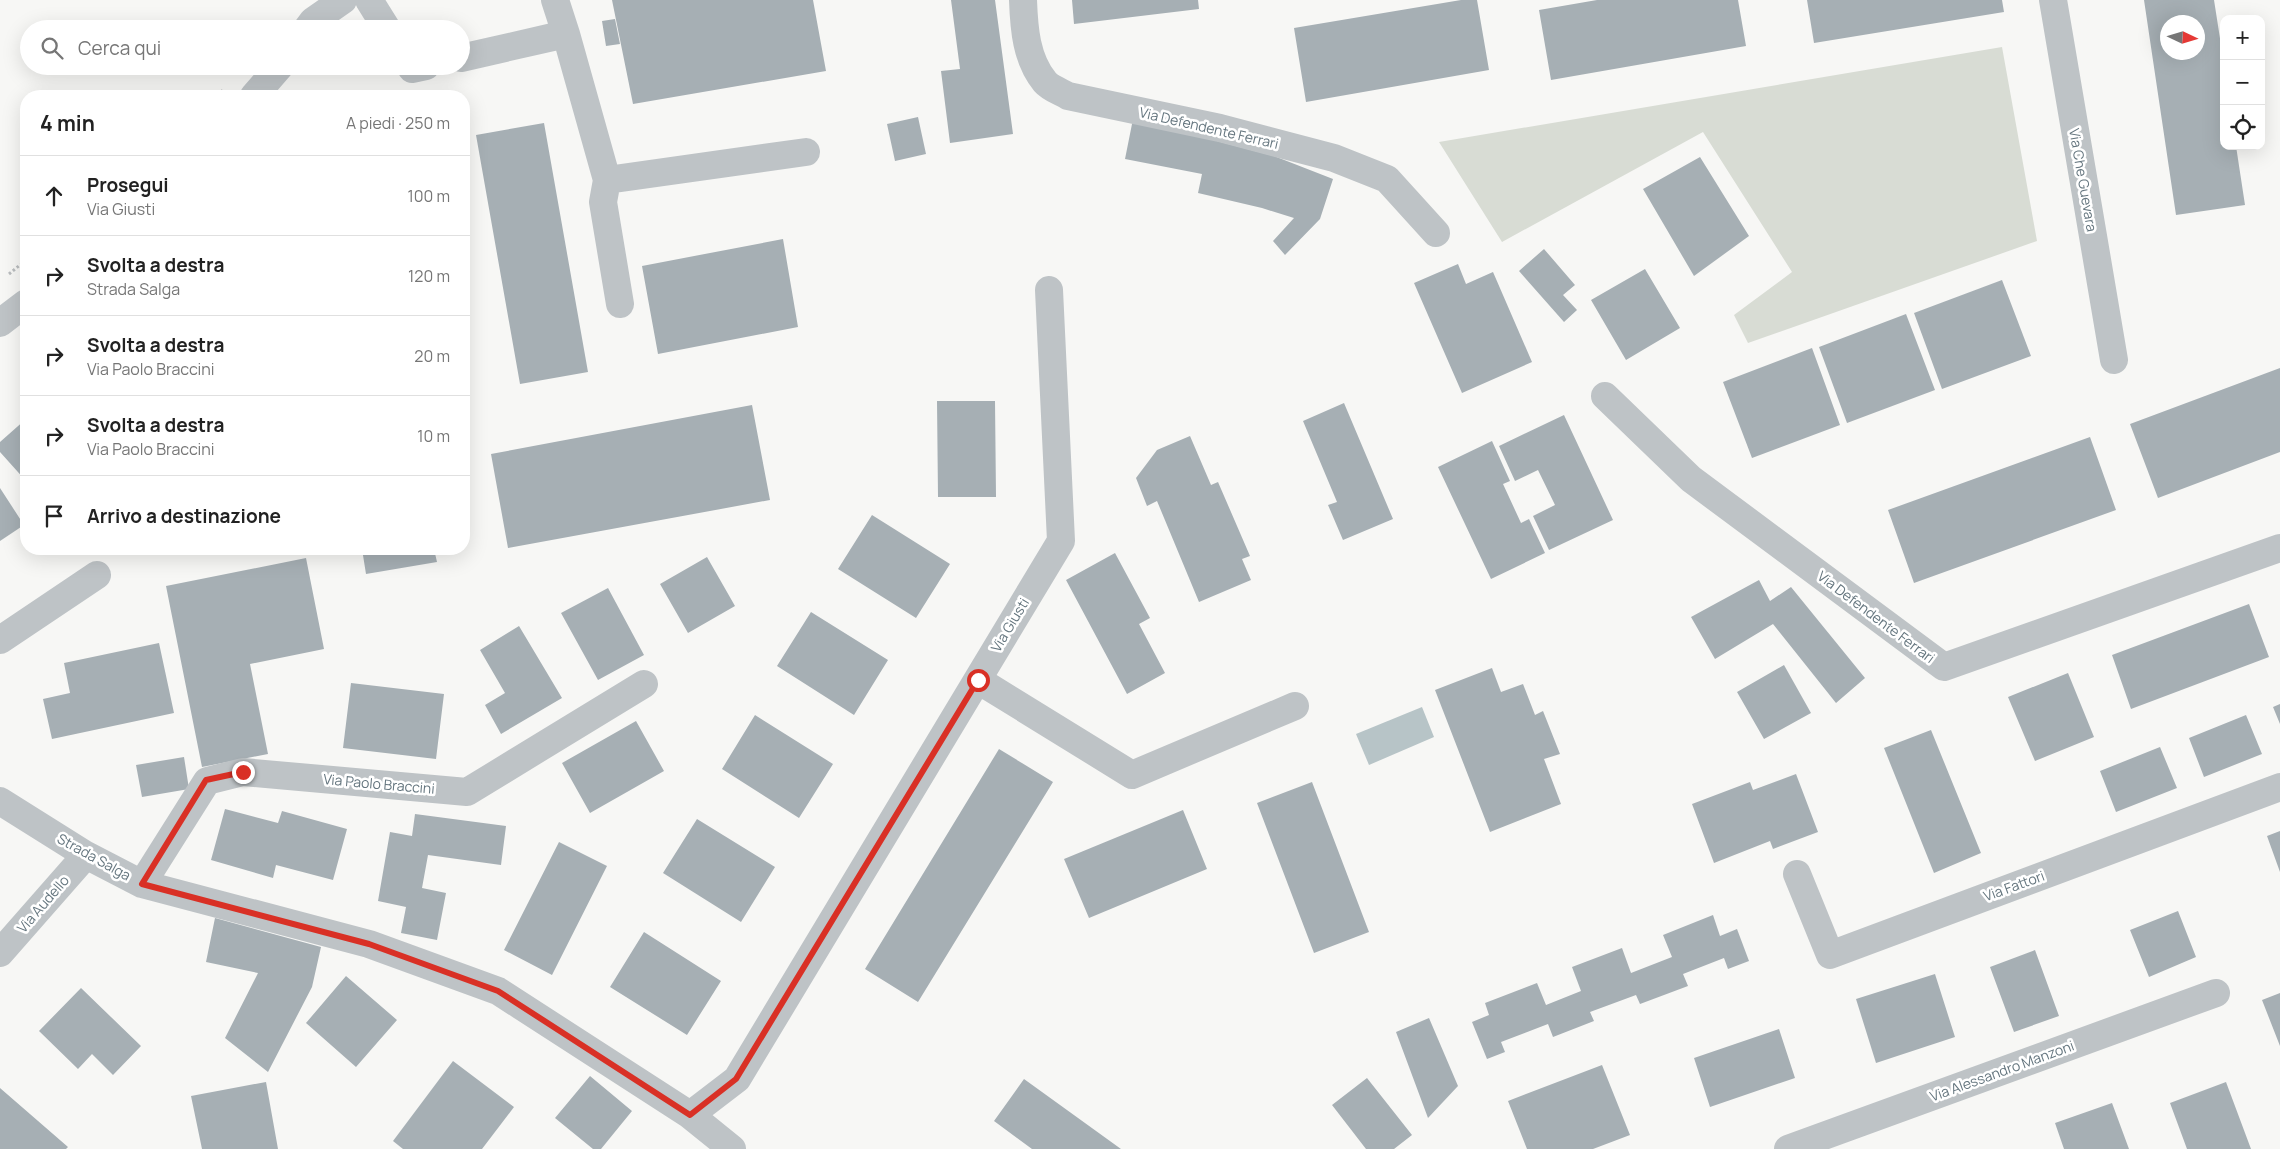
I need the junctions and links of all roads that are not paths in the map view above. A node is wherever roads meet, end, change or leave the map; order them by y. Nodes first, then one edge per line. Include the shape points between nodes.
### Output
1 (343, 0) edge
2 (369, 0) edge
3 (555, 0) edge
4 (1023, 0) edge
5 (2053, 0) edge
6 (314, 20) edge
7 (381, 20) edge
8 (566, 34) junction
9 (470, 56) edge
10 (272, 75) edge
11 (259, 90) edge
12 (806, 152) dead end
13 (607, 180) junction
14 (1436, 233) dead end
15 (1049, 290) dead end
16 (620, 304) dead end
17 (20, 308) edge
18 (0, 323) edge
19 (2114, 360) dead end
20 (1605, 396) dead end
21 (2280, 548) edge
22 (97, 575) dead end
23 (0, 640) edge
24 (978, 680) junction
25 (644, 684) dead end
26 (1295, 706) dead end
27 (2280, 787) edge
28 (0, 801) edge
29 (86, 855) junction
30 (1797, 874) dead end
31 (142, 884) junction
32 (0, 953) edge
33 (2216, 992) dead end
34 (690, 1115) junction
35 (732, 1149) edge
36 (1788, 1149) edge

1 - 6 street
2 - 7 street
3 - 8 street
4 - 14 street, Via Defendente Ferrari via 1031,58 1046,83 1068,96 1220,128 1334,158 1387,180
5 - 19 street, Via Che Guevara
8 - 9 street
8 - 13 street
10 - 11 street
12 - 13 street
13 - 16 street via 603,202
15 - 24 street, Via Giusti via 1061,540
17 - 18 street
20 - 21 street, Via Defendente Ferrari via 1691,479 1944,667
22 - 23 street
24 - 26 street via 1132,775
24 - 34 street, Via Giusti via 736,1079
25 - 31 street, Via Paolo Braccini via 467,792 243,772 206,780
27 - 30 street, Via Fattori via 1830,955
28 - 29 street, Strada Salga
29 - 31 street, Strada Salga
29 - 32 street, Via Audello
31 - 34 street, Strada Salga via 369,944 498,991
33 - 36 street, Via Alessandro Manzoni
34 - 35 street, Strada Salga

